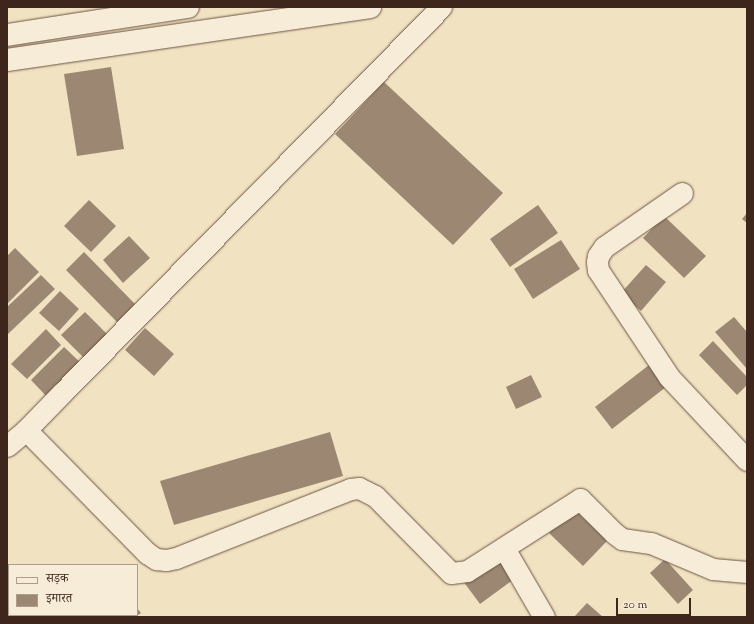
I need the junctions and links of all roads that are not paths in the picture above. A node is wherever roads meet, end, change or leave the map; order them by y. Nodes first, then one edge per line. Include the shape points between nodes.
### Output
1 (188, 7) edge
2 (370, 7) edge
3 (441, 7) edge
4 (7, 35) edge
5 (7, 60) edge
6 (682, 193) dead end
7 (26, 430) junction
8 (7, 446) edge
9 (747, 460) edge
10 (504, 548) junction
11 (747, 572) edge
12 (544, 617) edge

1 - 4 street
2 - 5 street
3 - 7 street
6 - 9 street via 604,247 598,256 597,266 669,378
7 - 8 street
7 - 10 street via 147,553 156,559 176,558 350,488 360,488 375,496 451,573 467,571
10 - 11 street via 580,499 622,539 651,543 713,569
10 - 12 street

